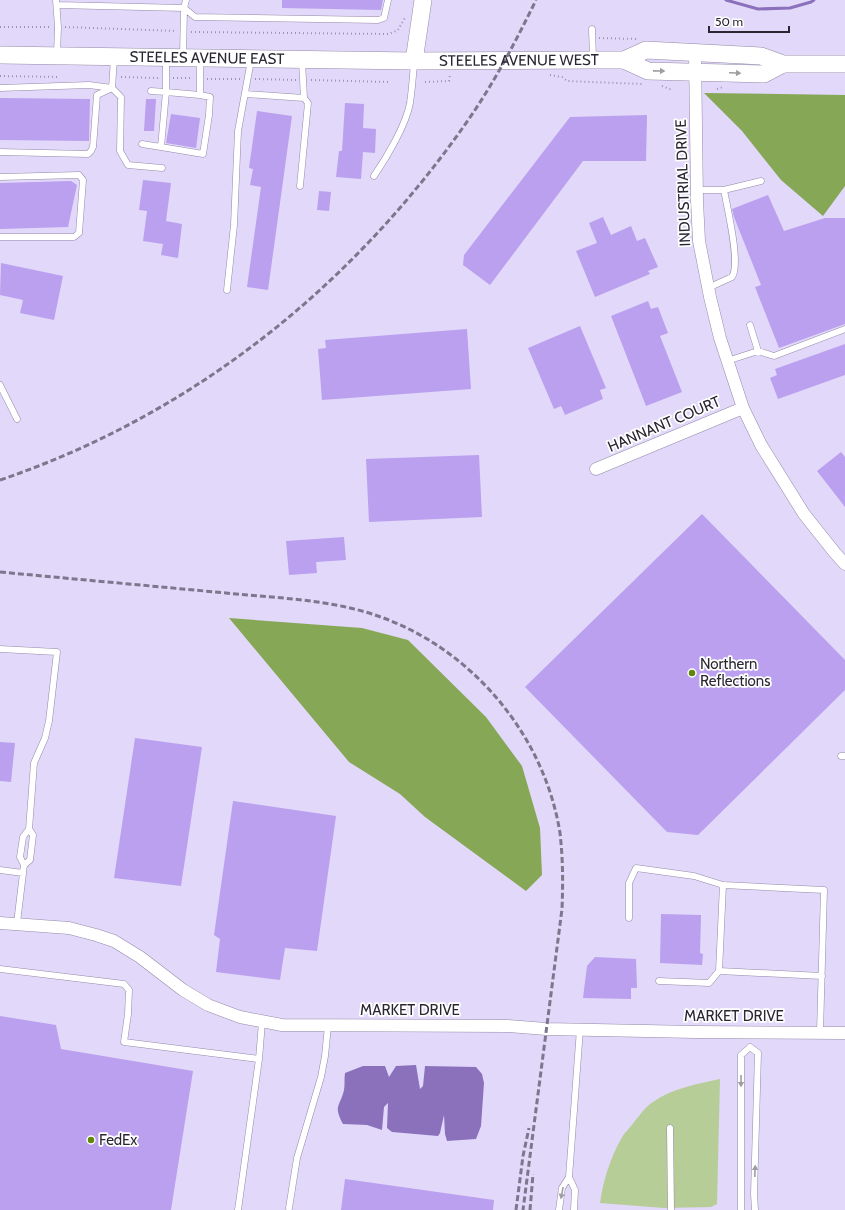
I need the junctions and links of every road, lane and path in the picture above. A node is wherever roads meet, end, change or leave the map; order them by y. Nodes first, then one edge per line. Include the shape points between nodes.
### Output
1 (388, 0) edge
2 (423, 0) edge
3 (185, 2) edge
4 (56, 3) edge
5 (406, 12) dead end
6 (0, 27) edge
7 (58, 27) junction
8 (592, 29) dead end
9 (183, 32) junction
10 (695, 52) junction
11 (0, 55) edge
12 (57, 56) junction
13 (114, 57) junction
14 (166, 57) junction
15 (183, 58) junction
16 (200, 58) junction
17 (252, 59) junction
18 (302, 59) junction
19 (593, 60) junction
20 (624, 60) junction
21 (414, 61) junction
22 (783, 64) junction
23 (845, 64) edge
24 (696, 71) junction
25 (449, 81) dead end
26 (567, 81) dead end
27 (425, 82) dead end
28 (645, 84) dead end
29 (660, 85) dead end
30 (0, 88) edge
31 (112, 88) junction
32 (672, 90) dead end
33 (151, 91) dead end
34 (166, 92) junction
35 (245, 94) junction
36 (200, 95) junction
37 (304, 98) junction
38 (142, 144) dead end
39 (161, 148) junction
40 (0, 152) edge
41 (162, 168) dead end
42 (374, 176) dead end
43 (0, 177) edge
44 (761, 181) dead end
45 (300, 186) dead end
46 (696, 190) junction
47 (724, 190) junction
48 (0, 237) edge
49 (708, 288) junction
50 (226, 290) dead end
51 (750, 325) dead end
52 (845, 329) edge
53 (758, 351) junction
54 (728, 361) junction
55 (0, 385) edge
56 (743, 408) junction
57 (17, 419) dead end
58 (596, 469) dead end
59 (845, 564) edge
60 (0, 649) edge
61 (29, 829) junction
62 (24, 865) junction
63 (0, 870) edge
64 (23, 873) junction
65 (723, 885) junction
66 (629, 918) dead end
67 (0, 923) edge
68 (17, 923) junction
69 (0, 969) edge
70 (719, 972) junction
71 (822, 976) junction
72 (660, 981) dead end
73 (262, 1022) junction
74 (328, 1026) junction
75 (580, 1029) junction
76 (750, 1032) junction
77 (820, 1032) junction
78 (845, 1033) edge
79 (750, 1046) junction
80 (259, 1059) junction
81 (670, 1128) dead end
82 (569, 1178) junction
83 (289, 1208) dead end
84 (238, 1210) edge
85 (559, 1210) edge
86 (574, 1210) edge
87 (671, 1210) edge
88 (741, 1210) edge
89 (755, 1210) edge

1 - 3 lane via 384,18 378,20 195,18
2 - 21 main road
3 - 4 lane
3 - 9 lane
4 - 7 lane
5 - 9 path via 398,30 389,34
6 - 7 path
7 - 9 path
7 - 12 lane
8 - 19 lane
9 - 15 lane
10 - 20 main road, STEELES AVENUE WEST via 646,50
10 - 22 main road, STEELES AVENUE WEST via 761,56
10 - 24 street, INDUSTRIAL DRIVE
11 - 12 main road, STEELES AVENUE EAST
12 - 13 main road, STEELES AVENUE EAST
13 - 14 main road, STEELES AVENUE EAST
13 - 31 lane
14 - 15 main road, STEELES AVENUE EAST
14 - 34 lane
15 - 16 main road, STEELES AVENUE EAST
16 - 17 main road, STEELES AVENUE EAST
16 - 36 lane
17 - 18 main road, STEELES AVENUE EAST
17 - 35 lane
18 - 21 main road, STEELES AVENUE EAST
18 - 37 lane
19 - 20 main road, STEELES AVENUE WEST
19 - 21 main road, STEELES AVENUE WEST
20 -> 24 main road, STEELES AVENUE WEST via 648,71
21 - 42 lane via 410,103 403,125
22 - 23 main road, STEELES AVENUE WEST
24 -> 22 main road, STEELES AVENUE WEST via 764,74
24 - 46 street, INDUSTRIAL DRIVE
25 - 27 path
26 - 28 path
29 - 32 path
30 - 31 lane via 89,85
31 - 40 lane via 97,95 93,147 88,154
31 - 41 lane via 121,97 120,151 128,165
33 - 34 lane
34 - 36 lane
34 - 39 lane
35 - 37 lane
35 - 50 lane via 238,131 234,225
36 - 39 lane via 210,97 203,154
37 - 45 lane via 308,103
38 - 39 lane
43 - 48 lane via 79,174 83,180 79,233 74,237
44 - 47 lane
46 - 47 lane
46 - 49 street, INDUSTRIAL DRIVE via 699,242
47 - 49 lane via 735,252 735,269 732,277
49 - 54 street, INDUSTRIAL DRIVE
51 - 53 lane
52 - 53 lane via 774,356
53 - 54 lane
54 - 56 street, INDUSTRIAL DRIVE
55 - 57 lane
56 - 58 street, HANNANT COURT
56 - 59 street, INDUSTRIAL DRIVE via 761,445 804,514
60 - 61 lane via 57,652 49,721 34,763
61 - 62 lane via 23,836 20,857
61 - 62 lane via 34,835 30,860
62 - 64 lane
63 - 64 lane
64 - 68 lane
65 - 66 lane via 694,876 636,868 630,883
65 - 70 lane
65 - 71 lane via 824,890
67 - 68 street, MARKET DRIVE
68 - 73 street, MARKET DRIVE via 69,928 114,941 208,1005 240,1018
69 - 80 lane via 124,984 129,990 124,1042
70 - 71 lane
70 - 72 lane via 709,983
71 - 77 lane
73 - 74 street, MARKET DRIVE
73 - 80 lane
74 - 75 street, MARKET DRIVE via 508,1026
74 - 83 lane via 325,1056 297,1158
75 - 76 street, MARKET DRIVE
75 - 82 lane
76 - 77 street, MARKET DRIVE
76 - 79 lane
77 - 78 street, MARKET DRIVE
79 -> 88 lane via 740,1055
89 -> 79 lane via 758,1053
80 - 84 lane
81 - 87 lane
82 -> 85 lane via 562,1188
82 - 86 lane via 575,1190

